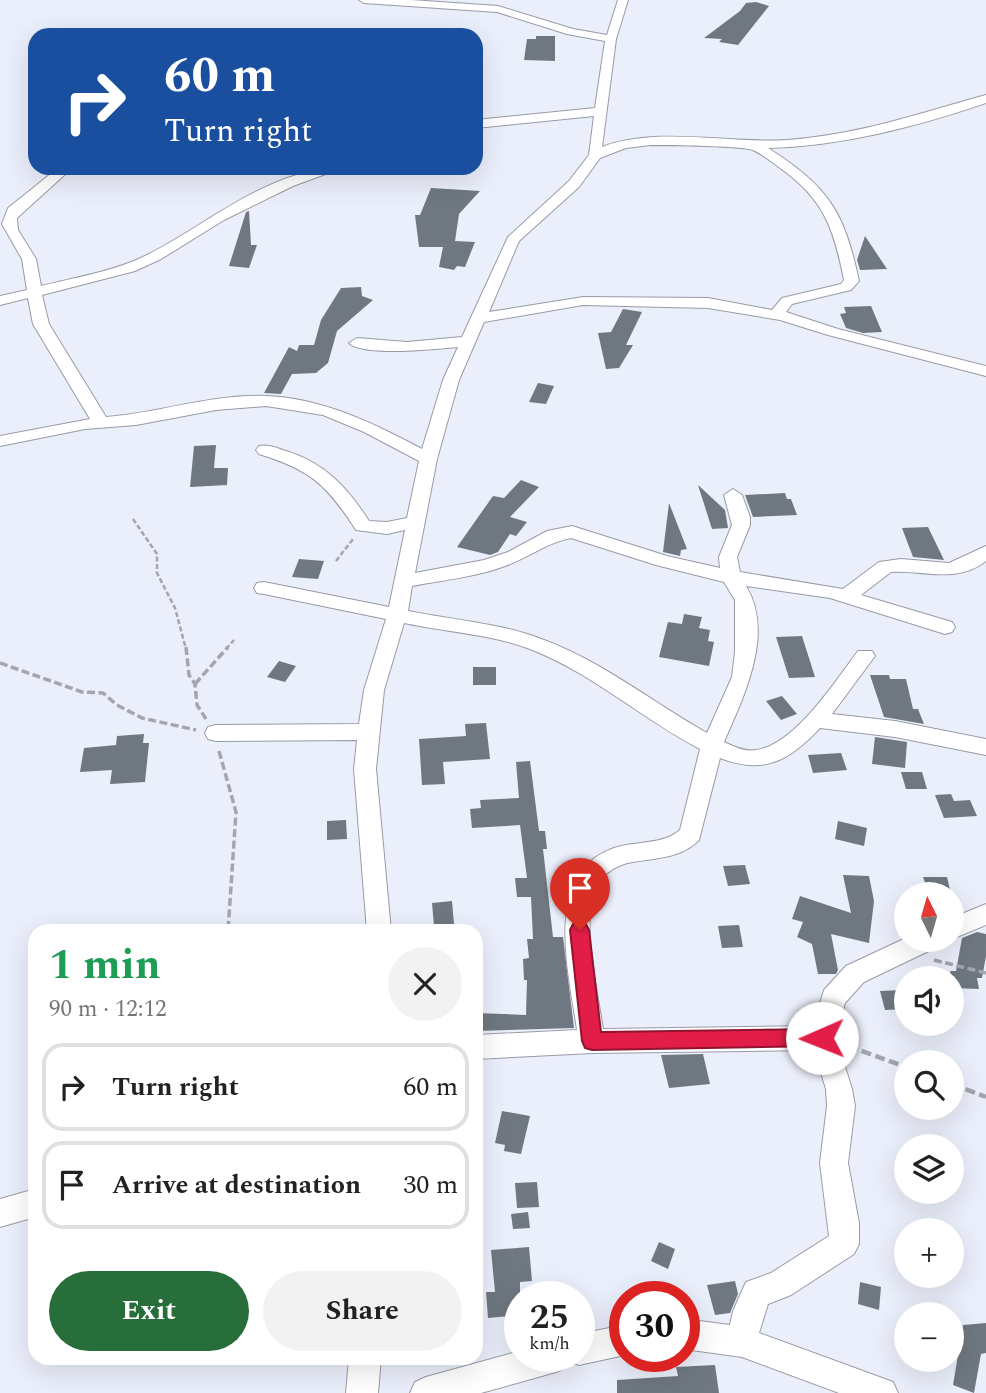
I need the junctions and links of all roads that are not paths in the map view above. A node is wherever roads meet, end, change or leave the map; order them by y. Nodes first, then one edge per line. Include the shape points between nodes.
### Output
1 (364, 0) edge
2 (622, 0) edge
3 (399, 1) edge
4 (611, 39) junction
5 (986, 99) edge
6 (603, 111) junction
7 (483, 123) edge
8 (754, 145) junction
9 (595, 155) junction
10 (58, 175) edge
11 (314, 175) edge
12 (0, 241) edge
13 (16, 241) junction
14 (34, 292) junction
15 (0, 301) edge
16 (776, 314) junction
17 (479, 317) junction
18 (467, 341) junction
19 (357, 344) dead end
20 (986, 371) edge
21 (100, 422) junction
22 (0, 441) edge
23 (265, 450) dead end
24 (428, 459) junction
25 (733, 495) dead end
26 (414, 522) junction
27 (986, 552) edge
28 (731, 577) junction
29 (404, 581) junction
30 (264, 589) dead end
31 (845, 597) junction
32 (397, 615) junction
33 (945, 627) dead end
34 (865, 656) dead end
35 (815, 720) junction
36 (368, 732) junction
37 (216, 733) road end
38 (712, 746) junction
39 (986, 747) edge
40 (986, 914) edge
41 (378, 924) edge
42 (964, 924) edge
43 (902, 952) edge
44 (822, 1038) junction
45 (592, 1041) junction
46 (483, 1047) edge
47 (28, 1205) edge
48 (0, 1213) edge
49 (700, 1336) edge
50 (742, 1342) junction
51 (364, 1365) edge
52 (504, 1371) edge
53 (362, 1393) edge
54 (426, 1393) edge
55 (882, 1393) edge

1 - 3 street
2 - 4 street
3 - 4 street via 498,9
4 - 6 street
5 - 8 street via 920,122 860,135
6 - 7 street
6 - 9 street
8 - 9 street via 638,141
8 - 16 street via 787,165 827,203 842,233 852,281 837,290 788,301
9 - 17 street via 574,184 513,240
10 - 13 street via 10,215
11 - 14 street via 219,217 130,268
12 - 13 street
13 - 14 street via 30,263
14 - 15 street
14 - 21 street via 41,324
16 - 17 street via 708,303 583,301
16 - 20 street
17 - 18 street
18 - 19 street via 407,347
18 - 24 street
21 - 22 street
21 - 24 street via 235,402 278,402 327,411
23 - 26 street via 311,466 333,481 362,526 387,528
24 - 26 street
25 - 28 street via 741,517 729,550
26 - 29 street
27 - 31 street via 953,571 886,566
28 - 29 street via 572,532 554,535 487,566
28 - 31 street
28 - 38 street via 745,600 745,652 742,677
29 - 32 street
30 - 32 street
31 - 33 street
32 - 36 street via 374,690
32 - 38 street via 547,648
34 - 35 street
35 - 38 street via 788,744 755,759
35 - 39 street via 876,726
36 - 37 street
36 - 41 street via 365,769
38 - 45 street via 686,841 618,854 587,878 580,893 582,973
40 - 42 street
43 - 44 street via 855,974 833,999
44 - 45 street
44 - 50 street via 841,1097 834,1163 844,1244 757,1293
45 - 46 street
47 - 48 street
49 - 50 street
50 - 55 street
51 - 53 street
52 - 54 street

